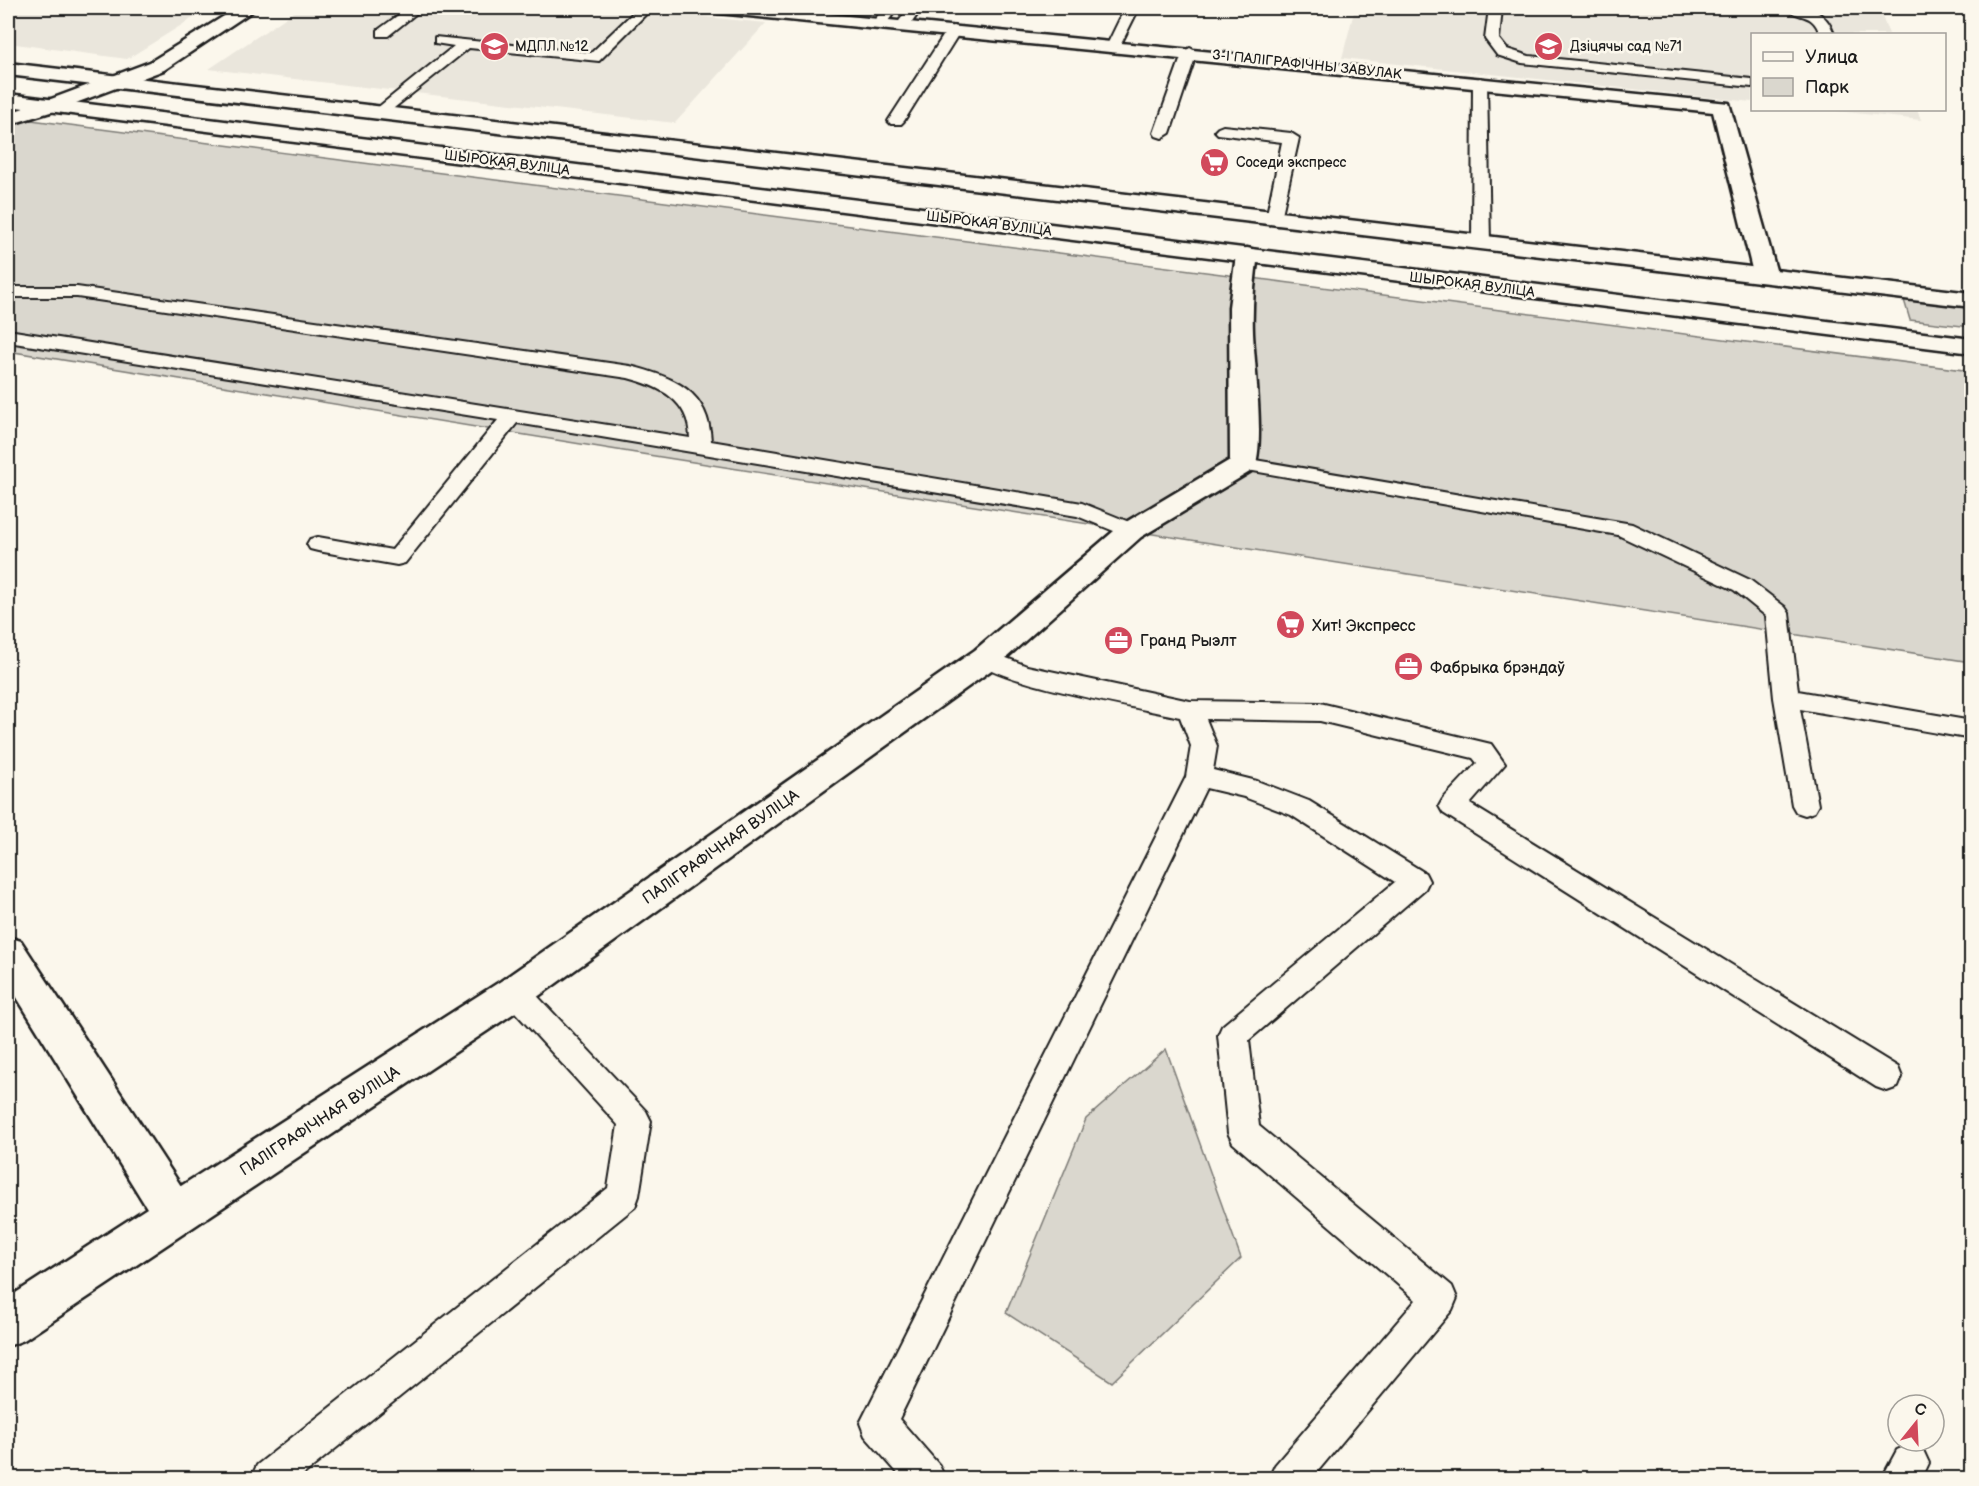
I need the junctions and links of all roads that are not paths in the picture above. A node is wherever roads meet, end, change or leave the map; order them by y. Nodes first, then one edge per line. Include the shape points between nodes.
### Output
1 (248, 8) edge
2 (416, 8) edge
3 (645, 8) edge
4 (718, 8) edge
5 (891, 8) edge
6 (915, 8) edge
7 (1132, 8) edge
8 (1495, 8) edge
9 (1792, 8) edge
10 (775, 10) edge
11 (879, 23) junction
12 (903, 25) junction
13 (954, 30) junction
14 (1827, 33) edge
15 (401, 36) dead end
16 (440, 40) dead end
17 (466, 43) junction
18 (1114, 45) junction
19 (1190, 52) junction
20 (8, 69) edge
21 (1727, 81) junction
22 (120, 82) junction
23 (1480, 82) junction
24 (1751, 83) edge
25 (8, 100) edge
26 (50, 106) junction
27 (1722, 107) junction
28 (379, 113) junction
29 (8, 119) edge
30 (896, 120) dead end
31 (1223, 131) dead end
32 (1162, 133) dead end
33 (1275, 219) junction
34 (1481, 244) junction
35 (1247, 255) junction
36 (1766, 277) junction
37 (1846, 285) junction
38 (8, 292) edge
39 (1971, 300) edge
40 (1860, 332) junction
41 (8, 336) edge
42 (1971, 346) edge
43 (512, 416) junction
44 (701, 446) junction
45 (1243, 464) junction
46 (1131, 531) junction
47 (318, 544) dead end
48 (986, 658) junction
49 (1786, 698) junction
50 (1190, 710) junction
51 (1971, 730) edge
52 (1199, 777) junction
53 (1805, 805) dead end
54 (8, 952) edge
55 (515, 992) junction
56 (1887, 1077) dead end
57 (175, 1214) junction
58 (8, 1323) edge
59 (270, 1479) edge
60 (926, 1479) edge
61 (1288, 1479) edge

1 - 22 main road via 157,66
2 - 15 lane via 383,33
3 - 17 lane via 594,57
4 - 10 main road, 3-І ПАЛІГРАФІЧНЫ ЗАВУЛАК
5 - 11 lane
6 - 12 lane
7 - 18 lane
8 - 21 lane via 1492,39 1502,52 1527,60
9 - 14 lane via 1809,12 1823,22
10 - 11 main road, 3-І ПАЛІГРАФІЧНЫ ЗАВУЛАК
11 - 12 main road, 3-І ПАЛІГРАФІЧНЫ ЗАВУЛАК
12 - 13 main road, 3-І ПАЛІГРАФІЧНЫ ЗАВУЛАК
13 - 18 main road, 3-І ПАЛІГРАФІЧНЫ ЗАВУЛАК
13 - 30 lane
16 - 17 lane
17 - 28 lane
18 - 19 main road, 3-І ПАЛІГРАФІЧНЫ ЗАВУЛАК
19 - 23 main road, 3-І ПАЛІГРАФІЧНЫ ЗАВУЛАК
19 - 32 lane
20 - 22 main road, ШЫРОКАЯ ВУЛІЦА
21 - 24 lane
21 - 27 lane via 1732,103
22 - 26 main road
22 - 28 main road, ШЫРОКАЯ ВУЛІЦА
23 - 27 main road, 3-І ПАЛІГРАФІЧНЫ ЗАВУЛАК
23 - 34 lane
25 - 26 main road, ШЫРОКАЯ ВУЛІЦА
26 - 29 main road
26 - 35 main road, ШЫРОКАЯ ВУЛІЦА
27 - 36 main road
28 - 33 main road, ШЫРОКАЯ ВУЛІЦА
31 - 33 lane via 1291,138
33 - 34 main road, ШЫРОКАЯ ВУЛІЦА
34 - 36 main road, ШЫРОКАЯ ВУЛІЦА
35 - 40 main road, ШЫРОКАЯ ВУЛІЦА
35 - 45 main road via 1242,276 1240,348 1246,430
36 - 37 main road, ШЫРОКАЯ ВУЛІЦА
37 - 39 main road, ШЫРОКАЯ ВУЛІЦА
37 - 40 main road
38 - 44 lane via 77,292 630,372 669,384 684,396 702,424
40 - 42 main road, ШЫРОКАЯ ВУЛІЦА
41 - 43 lane
43 - 44 lane
43 - 47 lane via 398,558
44 - 46 lane via 1082,510
45 - 46 main road, ПАЛІГРАФІЧНАЯ ВУЛІЦА
45 - 49 lane via 1624,529 1742,585 1777,613
46 - 48 main road, ПАЛІГРАФІЧНАЯ ВУЛІЦА
48 - 50 lane via 1021,673
48 - 55 main road, ПАЛІГРАФІЧНАЯ ВУЛІЦА
49 - 51 lane
49 - 53 lane
50 - 52 lane via 1204,746
50 - 56 lane via 1320,712 1482,751 1492,764 1452,806
52 - 60 lane via 878,1423
52 - 61 lane via 1248,788 1300,808 1415,881 1233,1035 1244,1133 1440,1298
54 - 57 main road
55 - 57 main road, ПАЛІГРАФІЧНАЯ ВУЛІЦА
55 - 59 lane via 635,1121 623,1196
57 - 58 main road, ПАЛІГРАФІЧНАЯ ВУЛІЦА

